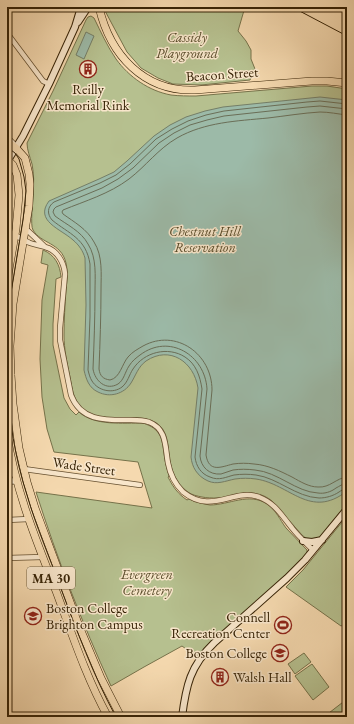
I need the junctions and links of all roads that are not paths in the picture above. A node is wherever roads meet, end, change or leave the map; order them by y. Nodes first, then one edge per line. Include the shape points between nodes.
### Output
1 (81, 7) edge
2 (88, 7) edge
3 (94, 7) edge
4 (99, 7) edge
5 (104, 24) junction
6 (75, 27) junction
7 (7, 33) edge
8 (347, 83) edge
9 (49, 84) junction
10 (7, 137) edge
11 (7, 142) edge
12 (16, 148) junction
13 (7, 160) edge
14 (8, 173) dead end
15 (18, 181) junction
16 (26, 229) junction
17 (15, 235) junction
18 (24, 240) junction
19 (44, 246) junction
20 (7, 281) edge
21 (9, 385) edge
22 (7, 434) edge
23 (24, 469) junction
24 (17, 480) junction
25 (7, 481) edge
26 (140, 485) dead end
27 (347, 509) edge
28 (29, 519) junction
29 (7, 520) edge
30 (45, 535) junction
31 (36, 539) junction
32 (322, 540) junction
33 (303, 541) junction
34 (313, 550) junction
35 (43, 557) junction
36 (7, 558) edge
37 (108, 717) edge
38 (121, 717) edge
39 (182, 717) edge

1 - 6 main road
2 - 6 main road
3 - 5 main road, Beacon Street
4 - 5 main road, Beacon Street
5 - 8 main road, Beacon Street via 129,65 146,78 169,88 195,90 312,81
6 - 9 main road
7 - 9 street via 43,81
9 - 12 main road
10 - 12 street
11 - 12 main road, MA 30
12 - 13 main road
12 - 16 main road, MA 30 via 25,158 30,180
13 - 15 main road via 13,165
14 - 15 main road via 14,175
15 - 17 main road via 19,202
16 - 18 main road, MA 30
16 - 19 street
17 - 18 street
17 - 20 main road
18 - 19 street
18 - 21 main road, MA 30 via 13,304
19 - 33 street via 58,256 64,270 60,340 71,395 79,408 98,419 145,421 154,425 164,436 172,475 185,493 208,502 247,496 260,498 275,508
21 - 23 main road, MA 30
22 - 24 main road, MA 30
23 - 26 street, Wade Street
23 - 30 main road, MA 30
24 - 25 street
24 - 28 main road, MA 30
27 - 32 main road
28 - 29 street
28 - 31 main road, MA 30
30 - 31 main road
30 - 38 main road, MA 30 via 89,652
31 - 35 main road, MA 30
32 - 33 main road
32 - 34 main road
33 - 34 street
34 - 39 main road via 280,584 214,643 196,664 188,682
35 - 36 street
35 - 37 main road, MA 30 via 88,675

